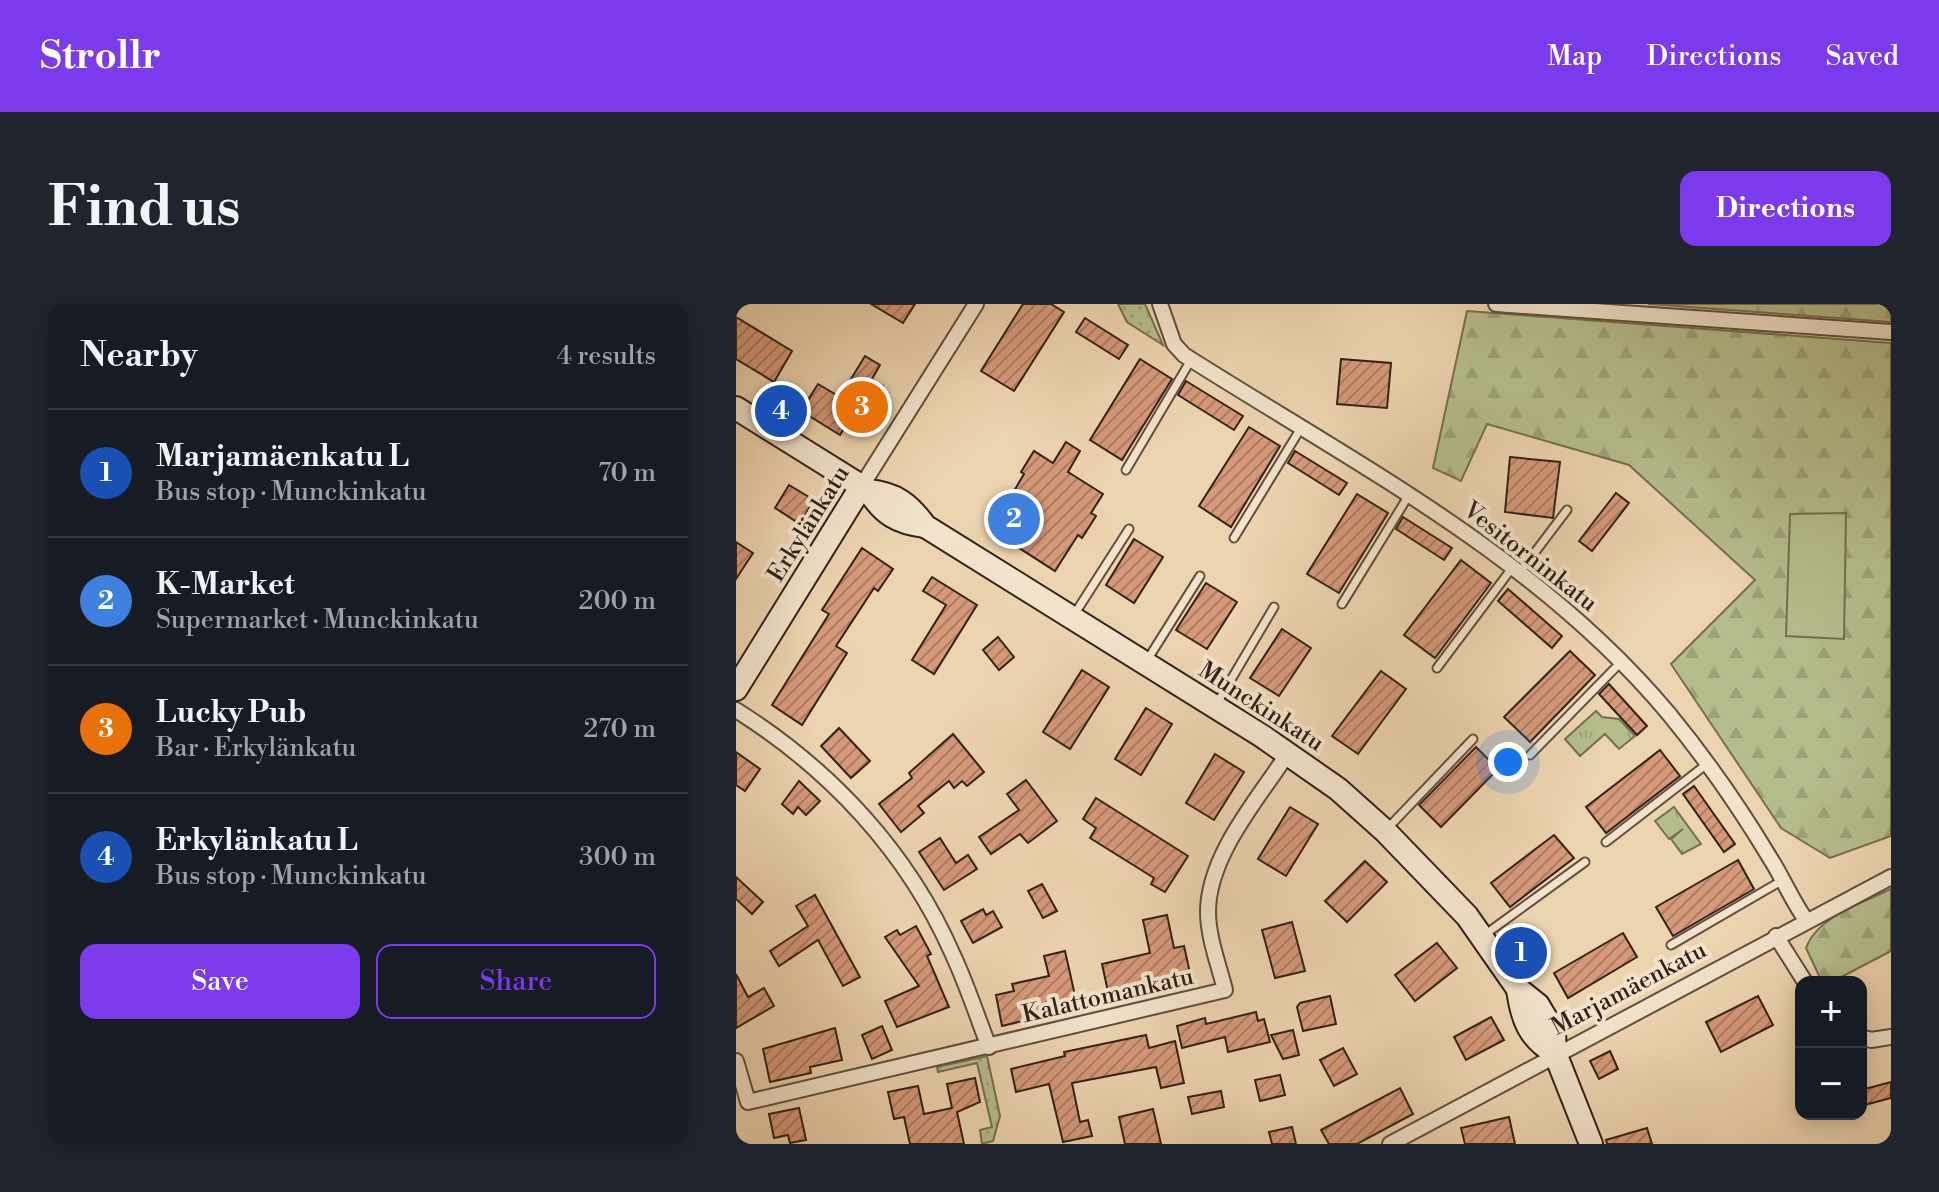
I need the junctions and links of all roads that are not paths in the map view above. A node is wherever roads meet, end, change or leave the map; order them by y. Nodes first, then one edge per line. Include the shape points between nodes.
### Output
1 (976, 304) edge
2 (1160, 304) edge
3 (1496, 304) edge
4 (1891, 332) edge
5 (1191, 360) junction
6 (736, 408) edge
7 (1301, 428) junction
8 (1126, 470) dead end
9 (865, 489) junction
10 (1409, 495) junction
11 (1567, 510) dead end
12 (1129, 529) dead end
13 (1234, 538) dead end
14 (1517, 569) junction
15 (1200, 576) dead end
16 (1342, 604) dead end
17 (1274, 607) dead end
18 (1072, 618) junction
19 (1621, 662) junction
20 (1145, 663) junction
21 (1437, 668) dead end
22 (736, 689) edge
23 (1215, 707) junction
24 (736, 710) edge
25 (1473, 739) dead end
26 (1288, 753) junction
27 (1530, 755) dead end
28 (1707, 764) junction
29 (1385, 831) junction
30 (1606, 842) dead end
31 (1585, 862) dead end
32 (1891, 877) edge
33 (1783, 880) junction
34 (1806, 920) junction
35 (1482, 936) junction
36 (1776, 936) junction
37 (1671, 945) dead end
38 (1801, 976) edge
39 (1867, 1037) edge
40 (1891, 1037) edge
41 (989, 1047) junction
42 (1555, 1053) junction
43 (736, 1061) edge
44 (1390, 1144) edge
45 (1591, 1144) edge

1 - 9 street, Erkylänkatu
2 - 5 street, Vesitorninkatu via 1174,344
3 - 4 street
5 - 7 street, Vesitorninkatu
5 - 8 lane
6 - 9 main road, Munckinkatu
7 - 10 street, Vesitorninkatu
7 - 13 lane
9 - 18 main road, Munckinkatu via 891,494 912,507 925,526
9 - 22 main road, Erkylänkatu
10 - 14 street, Vesitorninkatu
10 - 16 lane
11 - 14 lane
12 - 18 lane
14 - 19 street, Vesitorninkatu
14 - 21 lane
15 - 20 lane
17 - 23 lane
18 - 20 main road, Munckinkatu
19 - 27 lane
19 - 28 street, Vesitorninkatu
20 - 23 main road, Munckinkatu
23 - 26 main road, Munckinkatu
24 - 41 street via 813,765 872,824 926,901
25 - 29 lane
26 - 29 main road, Munckinkatu
26 - 41 street, Kalattomankatu via 1211,883 1208,915 1225,990
28 - 30 lane
28 - 33 street, Vesitorninkatu
29 - 35 main road, Munckinkatu
31 - 35 lane
32 - 34 street, Marjamäenkatu
33 - 34 street, Vesitorninkatu
33 - 37 lane
34 - 36 street, Marjamäenkatu
35 - 42 main road, Munckinkatu via 1518,989 1549,1022
36 - 38 street
36 - 42 street, Marjamäenkatu
39 - 40 street
41 - 43 street, Kalattomankatu via 748,1102
42 - 44 street, Marjamäenkatu
42 - 45 main road, Munckinkatu

